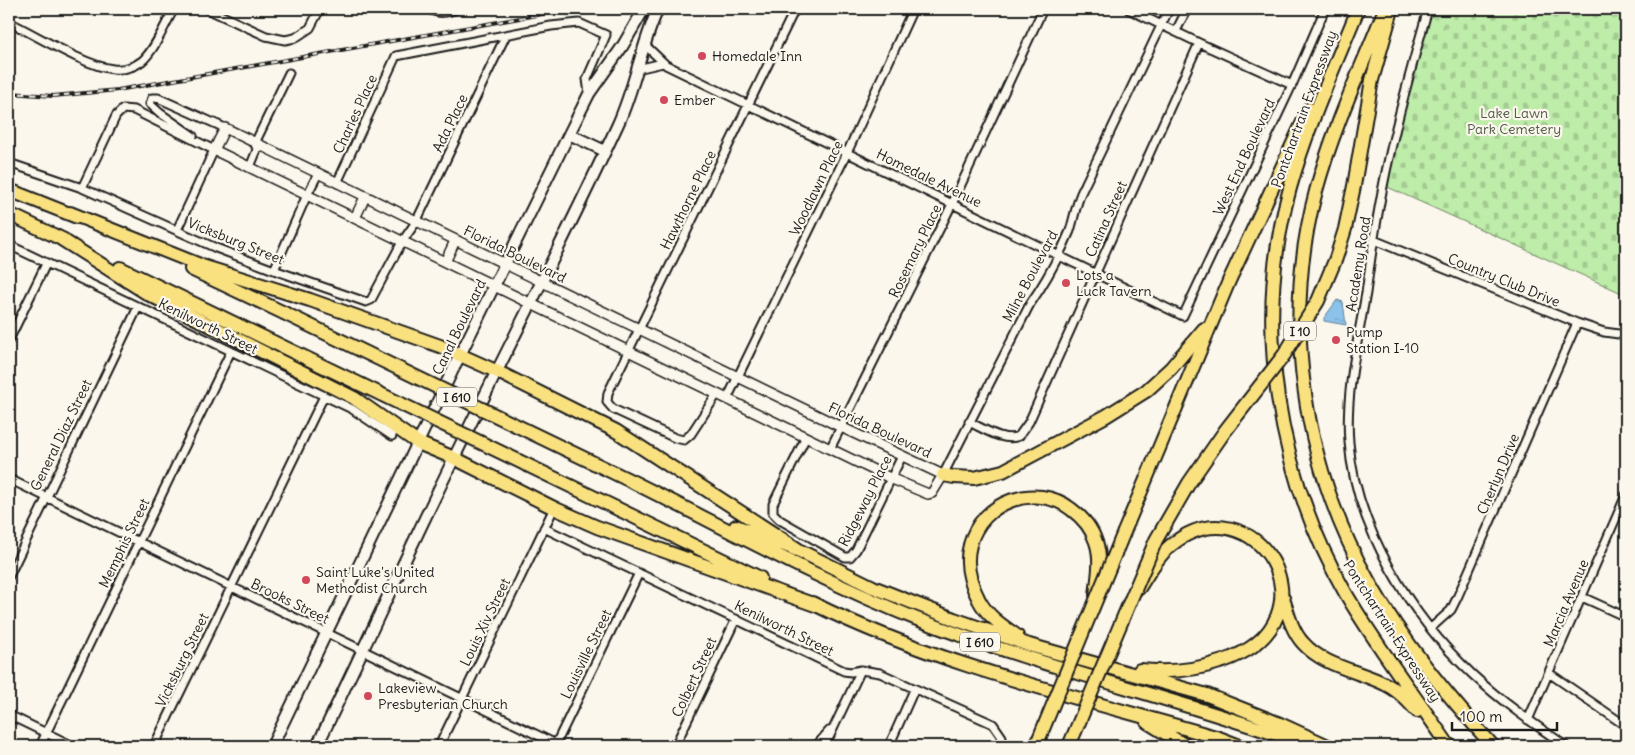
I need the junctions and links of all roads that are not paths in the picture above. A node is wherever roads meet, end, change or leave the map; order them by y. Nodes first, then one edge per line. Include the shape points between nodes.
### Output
1 (174, 9) edge
2 (208, 9) edge
3 (320, 9) edge
4 (457, 9) edge
5 (644, 9) edge
6 (658, 9) edge
7 (794, 9) edge
8 (913, 9) edge
9 (1043, 9) edge
10 (1128, 9) edge
11 (1169, 9) edge
12 (1187, 9) edge
13 (1324, 9) edge
14 (1356, 9) edge
15 (1385, 9) edge
16 (1392, 9) edge
17 (1428, 9) edge
18 (432, 10) edge
19 (9, 22) edge
20 (1162, 25) junction
21 (1176, 31) junction
22 (506, 35) junction
23 (1199, 44) junction
24 (645, 45) junction
25 (663, 63) junction
26 (637, 69) junction
27 (289, 73) dead end
28 (1292, 84) junction
29 (589, 94) junction
30 (748, 104) junction
31 (225, 128) junction
32 (569, 134) junction
33 (255, 143) junction
34 (214, 150) junction
35 (605, 151) junction
36 (848, 152) junction
37 (9, 164) edge
38 (250, 167) junction
39 (318, 174) junction
40 (337, 183) junction
41 (82, 188) junction
42 (9, 190) edge
43 (307, 195) junction
44 (365, 197) junction
45 (952, 204) junction
46 (70, 213) junction
47 (9, 214) edge
48 (355, 218) junction
49 (416, 222) junction
50 (177, 230) junction
51 (58, 237) junction
52 (456, 240) junction
53 (1374, 240) junction
54 (402, 242) junction
55 (9, 245) edge
56 (1059, 256) junction
57 (445, 262) junction
58 (46, 264) junction
59 (505, 264) junction
60 (274, 270) junction
61 (1096, 273) junction
62 (542, 282) junction
63 (495, 285) junction
64 (531, 304) junction
65 (138, 307) junction
66 (1214, 314) junction
67 (1183, 316) joint
68 (1577, 323) junction
69 (639, 329) junction
70 (1626, 335) edge
71 (9, 340) edge
72 (231, 351) junction
73 (628, 351) junction
74 (460, 355) junction
75 (498, 372) junction
76 (739, 378) junction
77 (717, 394) junction
78 (324, 396) junction
79 (727, 399) junction
80 (969, 422) junction
81 (841, 427) junction
82 (392, 436) dead end
83 (806, 437) junction
84 (418, 443) junction
85 (830, 449) junction
86 (902, 456) junction
87 (454, 458) junction
88 (943, 475) junction
89 (890, 478) junction
90 (9, 479) edge
91 (928, 494) joint
92 (1626, 495) edge
93 (47, 497) junction
94 (665, 498) junction
95 (554, 508) junction
96 (1618, 515) junction
97 (1626, 518) edge
98 (544, 528) junction
99 (138, 543) junction
100 (802, 552) junction
101 (639, 573) junction
102 (9, 576) edge
103 (232, 587) junction
104 (1282, 596) junction
105 (1582, 597) junction
106 (1095, 599) junction
107 (1130, 603) junction
108 (818, 606) junction
109 (1626, 617) edge
110 (736, 619) junction
111 (1431, 628) junction
112 (328, 633) junction
113 (1030, 645) junction
114 (363, 650) junction
115 (1110, 667) junction
116 (861, 670) junction
117 (1549, 673) junction
118 (914, 690) junction
119 (462, 699) junction
120 (1122, 710) junction
121 (9, 715) edge
122 (1528, 720) junction
123 (836, 724) junction
124 (1626, 726) edge
125 (46, 733) junction
126 (40, 746) edge
127 (73, 746) edge
128 (154, 746) edge
129 (272, 746) edge
130 (317, 746) edge
131 (438, 746) edge
132 (557, 746) edge
133 (675, 746) edge
134 (816, 746) edge
135 (825, 746) edge
136 (889, 746) edge
137 (998, 746) edge
138 (1036, 746) edge
139 (1069, 746) edge
140 (1186, 746) edge
141 (1240, 746) edge
142 (1310, 746) edge
143 (1328, 746) edge
144 (1448, 746) edge
145 (1493, 746) edge
146 (1566, 746) edge

1 - 19 street via 143,60 120,69 86,61
2 - 3 street via 266,36 285,40 295,38 310,28
4 - 18 street via 444,13
5 - 29 main road, Canal Boulevard
6 - 24 main road
7 - 30 street, Hawthorne Place
8 - 36 street, Woodlawn Place
9 - 45 street, Rosemary Place
10 - 20 street
11 - 20 street, Milne Boulevard
12 - 21 street
13 - 28 street, West End Boulevard
14 - 66 highway
14 - 144 highway, Pontchartrain Expressway / I 10 via 1301,155 1282,223 1272,296 1278,393 1294,472 1310,520 1333,568 1376,640
15 - 145 highway, Pontchartrain Expressway / I 10 via 1316,192 1302,270 1300,358 1304,391 1322,472 1348,541 1369,582 1433,676
16 - 107 highway, bridge via 1372,80 1345,229 1318,301 1284,355 1189,483 1156,540
17 - 53 street, Academy Road via 1388,157
20 - 21 street
20 - 56 street, Milne Boulevard via 1082,193
21 - 23 street
22 - 29 street via 579,23 606,35 587,80
22 - 40 street, Charles Place via 396,56
22 - 49 street, Ada Place
23 - 28 street
23 - 61 street, Catina Street
24 - 25 street, Homedale Avenue
24 - 26 main road
25 - 26 street
25 - 30 street, Homedale Avenue
26 - 35 main road
27 - 33 street
28 - 67 street, West End Boulevard
29 - 32 main road, Canal Boulevard
30 - 36 street, Homedale Avenue
30 - 69 street, Hawthorne Place
31 - 33 street, Florida Boulevard
31 - 34 street
31 - 34 street, Florida Boulevard via 152,98 150,104 160,113
32 - 35 main road
32 - 59 main road, Canal Boulevard
33 - 38 street via 257,150
33 - 39 street, Florida Boulevard
34 - 38 street, Florida Boulevard
34 - 41 street, Florida Boulevard via 134,110 123,109 116,116
34 - 50 street
35 - 62 main road
36 - 45 street, Homedale Avenue
36 - 76 street, Woodlawn Place
37 - 41 street, Vicksburg Street
38 - 43 street, Florida Boulevard
39 - 40 street, Florida Boulevard
39 - 43 street
40 - 44 street, Florida Boulevard
41 - 50 street, Vicksburg Street
42 - 46 highway, I 610
43 - 48 street, Florida Boulevard
43 - 60 street
44 - 48 street
44 - 49 street, Florida Boulevard
45 - 56 street, Homedale Avenue
45 - 81 street, Rosemary Place
46 - 74 highway via 206,267 310,300
46 - 94 highway, I 610, bridge
47 - 51 highway, I 610
48 - 54 street, Florida Boulevard
49 - 52 street, Florida Boulevard
49 - 54 street, Vicksburg Street
50 - 60 street, Vicksburg Street
51 - 84 highway via 148,294 354,398
51 - 108 highway, I 610, bridge
52 - 57 street
52 - 59 street, Florida Boulevard
53 - 68 street, Country Club Drive
53 - 111 street, Academy Road via 1349,401 1351,467 1373,537
54 - 57 street, Florida Boulevard
54 - 60 street, Vicksburg Street via 371,300 366,302
55 - 58 street, Kenilworth Street
56 - 61 street, Homedale Avenue
56 - 80 street, Milne Boulevard via 1030,304
57 - 63 street, Florida Boulevard
58 - 65 street, Kenilworth Street
58 - 71 street
59 - 62 street, Florida Boulevard
59 - 63 main road, Canal Boulevard
61 - 67 street, Homedale Avenue
61 - 80 street, Catina Street via 1019,436 997,435
62 - 64 main road
62 - 69 street, Florida Boulevard
63 - 64 street, Florida Boulevard
63 - 74 main road, Canal Boulevard
64 - 73 street, Florida Boulevard
64 - 75 main road
65 - 72 street, Kenilworth Street
65 - 93 street, General Diaz Street
66 - 88 highway via 1171,368 1146,391 1106,416 1003,471 974,478
66 - 106 highway, bridge
68 - 70 street, Country Club Drive
68 - 111 street, Cherlyn Drive via 1457,598 1451,610
69 - 73 street, Hawthorne Place
69 - 76 street, Florida Boulevard
72 - 78 street, Kenilworth Street
72 - 99 street, Memphis Street
73 - 77 street, Florida Boulevard
73 - 77 street, Hawthorne Place via 608,393 607,402 613,409 684,440
74 - 75 highway
74 - 84 main road, Canal Boulevard
75 - 87 main road
75 - 100 highway via 616,431
76 - 79 street, Woodlawn Place
76 - 81 street, Florida Boulevard
77 - 79 street, Florida Boulevard
78 - 82 street, Kenilworth Street via 352,408
78 - 103 street, Vicksburg Street
79 - 83 street, Florida Boulevard
80 - 88 street, Milne Boulevard
81 - 85 street, Rosemary Place
81 - 86 street, Florida Boulevard
83 - 85 street, Florida Boulevard
83 - 89 street, Ridgeway Place via 773,504 773,513 840,555 850,557 856,550
84 - 87 highway
84 - 112 main road, Canal Boulevard
85 - 89 street, Florida Boulevard
86 - 88 street, Florida Boulevard
86 - 89 street, Ridgeway Place
87 - 95 highway
87 - 114 main road
88 - 91 street, Milne Boulevard via 932,493
89 - 91 street, Florida Boulevard
90 - 93 street, Brooks Street
92 - 96 street, Marcia Avenue
93 - 99 street, Brooks Street
93 - 102 street, General Diaz Street
94 - 100 highway
94 - 142 highway, I 610 via 917,618 1021,655
95 - 98 street, Louis Xiv Street
95 - 108 highway via 597,527
96 - 97 street
96 - 105 street, Marcia Avenue
98 - 101 street, Kenilworth Street
98 - 119 street, Louis Xiv Street
99 - 103 street, Brooks Street
99 - 125 street, Memphis Street
100 - 113 highway via 914,605
101 - 110 street, Kenilworth Street
101 - 132 street, Louisville Street
103 - 112 street, Brooks Street
103 - 128 street, Vicksburg Street
104 - 107 highway, bridge via 1280,577 1259,543 1240,531 1216,526 1188,533 1170,546
104 - 115 highway via 1276,621 1265,635 1252,648 1232,658 1186,670 1152,672
104 - 144 highway via 1302,643 1331,662 1398,692
105 - 109 street
105 - 117 street, Marcia Avenue
106 - 113 highway via 1099,565 1096,543 1080,516 1067,506 1042,496 1004,503 977,528 970,543 968,567 979,602 998,623
106 - 138 highway, bridge
107 - 139 highway, bridge
108 - 120 highway, I 610 via 954,662
110 - 116 street, Kenilworth Street via 844,671
110 - 133 street, Colbert Street
111 - 122 street, Academy Road via 1472,674
112 - 114 street, Brooks Street
112 - 129 main road, Canal Boulevard
113 - 115 highway
114 - 119 street, Brooks Street
114 - 130 main road
115 - 143 highway via 1208,695
116 - 118 street, Kenilworth Street via 880,674
116 - 123 street
117 - 122 street, Marcia Avenue
117 - 124 street
118 - 136 street
118 - 137 street, Kenilworth Street via 993,724 1002,737
119 - 131 street, Louis Xiv Street
119 - 132 street, Brooks Street
120 - 140 highway
120 - 141 highway, I 610
121 - 125 street
122 - 146 street, Academy Road
123 - 134 street
123 - 135 street
125 - 126 street, Memphis Street
125 - 127 street

